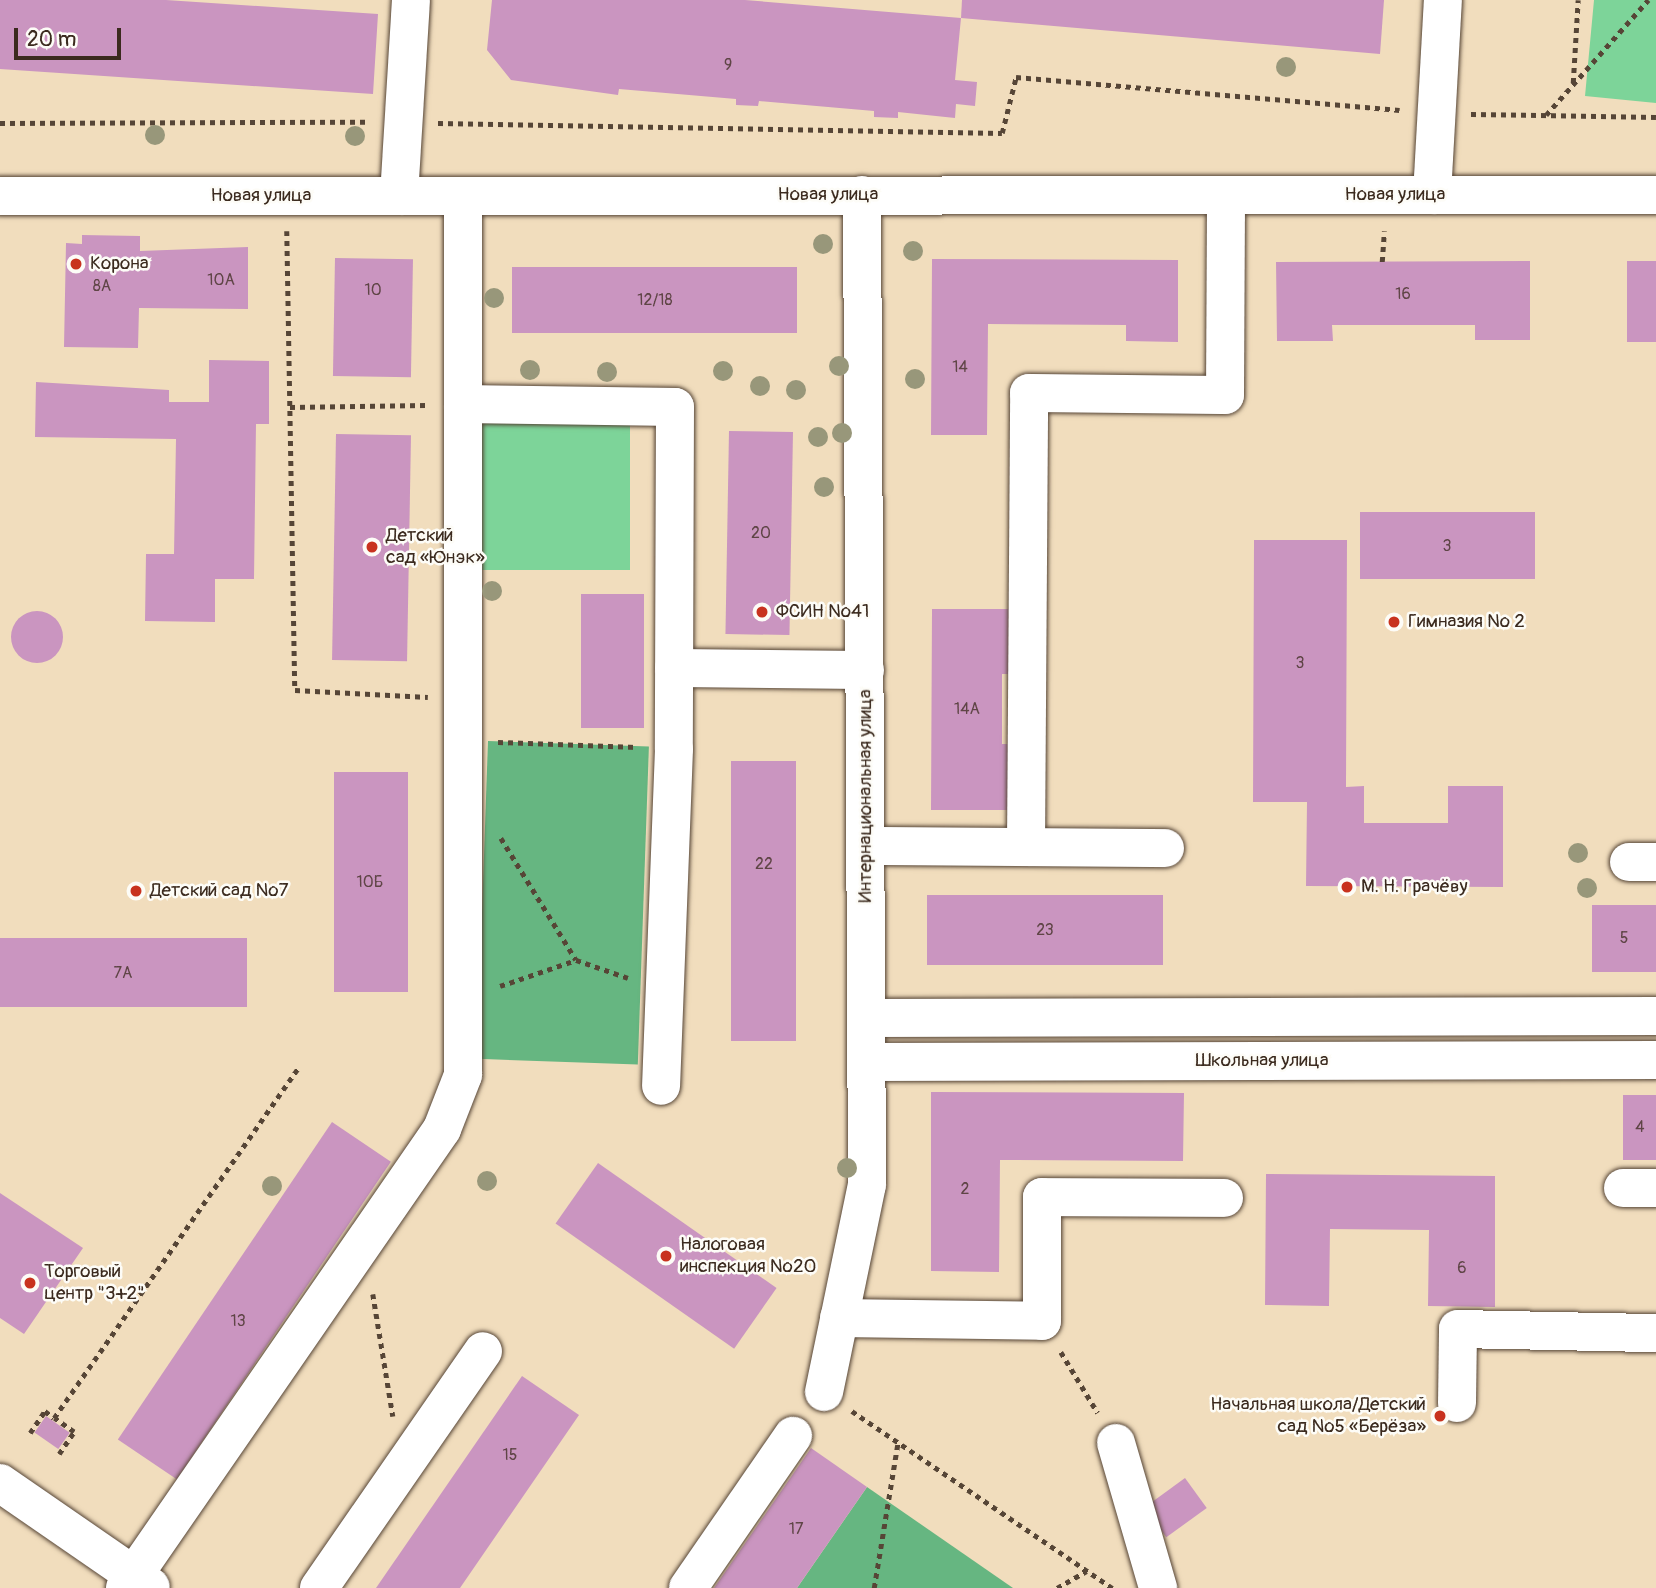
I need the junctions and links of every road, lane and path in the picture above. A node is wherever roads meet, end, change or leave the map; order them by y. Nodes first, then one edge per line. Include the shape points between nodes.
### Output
1 (411, 0) edge
2 (1443, 0) edge
3 (1578, 0) edge
4 (1648, 0) edge
5 (1573, 85) junction
6 (1436, 113) junction
7 (1546, 115) junction
8 (1656, 117) edge
9 (403, 122) junction
10 (0, 123) edge
11 (862, 195) junction
12 (1226, 195) junction
13 (1432, 195) junction
14 (1656, 195) edge
15 (0, 196) edge
16 (399, 196) junction
17 (463, 196) junction
18 (1384, 226) dead end
19 (287, 230) dead end
20 (1382, 262) dead end
21 (290, 407) junction
22 (463, 410) junction
23 (674, 668) junction
24 (865, 670) junction
25 (463, 699) junction
26 (463, 740) junction
27 (674, 749) junction
28 (498, 833) dead end
29 (866, 846) junction
30 (1026, 847) junction
31 (1165, 848) dead end
32 (576, 960) junction
33 (664, 991) junction
34 (463, 998) junction
35 (1656, 1016) edge
36 (868, 1018) junction
37 (1656, 1060) edge
38 (867, 1062) junction
39 (299, 1067) dead end
40 (661, 1086) dead end
41 (1224, 1198) dead end
42 (364, 1241) junction
43 (839, 1318) junction
44 (1042, 1321) junction
45 (1656, 1333) edge
46 (483, 1351) dead end
47 (824, 1392) joint
48 (1457, 1403) dead end
49 (54, 1418) junction
50 (30, 1433) dead end
51 (793, 1436) dead end
52 (898, 1442) junction
53 (1116, 1443) joint
54 (59, 1454) dead end
55 (401, 1469) junction
56 (0, 1483) edge
57 (1087, 1571) junction
58 (136, 1583) edge
59 (318, 1588) edge
60 (688, 1588) edge
61 (874, 1588) edge
62 (1057, 1588) edge
63 (1112, 1588) edge
64 (1158, 1588) edge

1 - 9 street
2 - 6 street
3 - 5 path
4 - 5 path
5 - 7 path
6 - 7 path
6 - 9 path via 1016,77 1002,133
6 - 13 street
7 - 8 path
9 - 10 path
9 - 16 street
11 - 12 street, Новая улица
11 - 17 street, Новая улица
11 - 24 street, Интернациональная улица
12 - 13 street, Новая улица
12 - 30 street via 1225,395 1029,393
13 - 14 street, Новая улица
15 - 16 street, Новая улица
16 - 17 street, Новая улица
17 - 22 street
18 - 20 path
19 - 21 path
21 - 22 path via 431,405
21 - 25 path via 295,690
22 - 23 street via 675,407
22 - 25 street
23 - 24 street
23 - 27 street
24 - 29 street, Интернациональная улица
25 - 26 street
26 - 27 path
26 - 34 street
27 - 33 street
28 - 32 path
29 - 30 street
29 - 36 street, Интернациональная улица
30 - 31 street
32 - 33 path
32 - 34 path
33 - 40 street
34 - 42 street via 463,1075 442,1129
35 - 36 street
36 - 38 street, Интернациональная улица
37 - 38 street, Школьная улица
38 - 43 street, Интернациональная улица via 867,1185
39 - 49 path
41 - 44 street via 1042,1197
42 - 55 path
42 - 58 street
43 - 44 street
43 - 47 street, Интернациональная улица
44 - 53 path
45 - 48 street via 1458,1329
46 - 55 street
47 - 52 path
49 - 50 path via 45,1411
49 - 54 path via 74,1432
51 - 60 street
52 - 57 path
52 - 61 path
53 - 64 street
55 - 59 street
56 - 58 street
57 - 62 path
57 - 63 path

